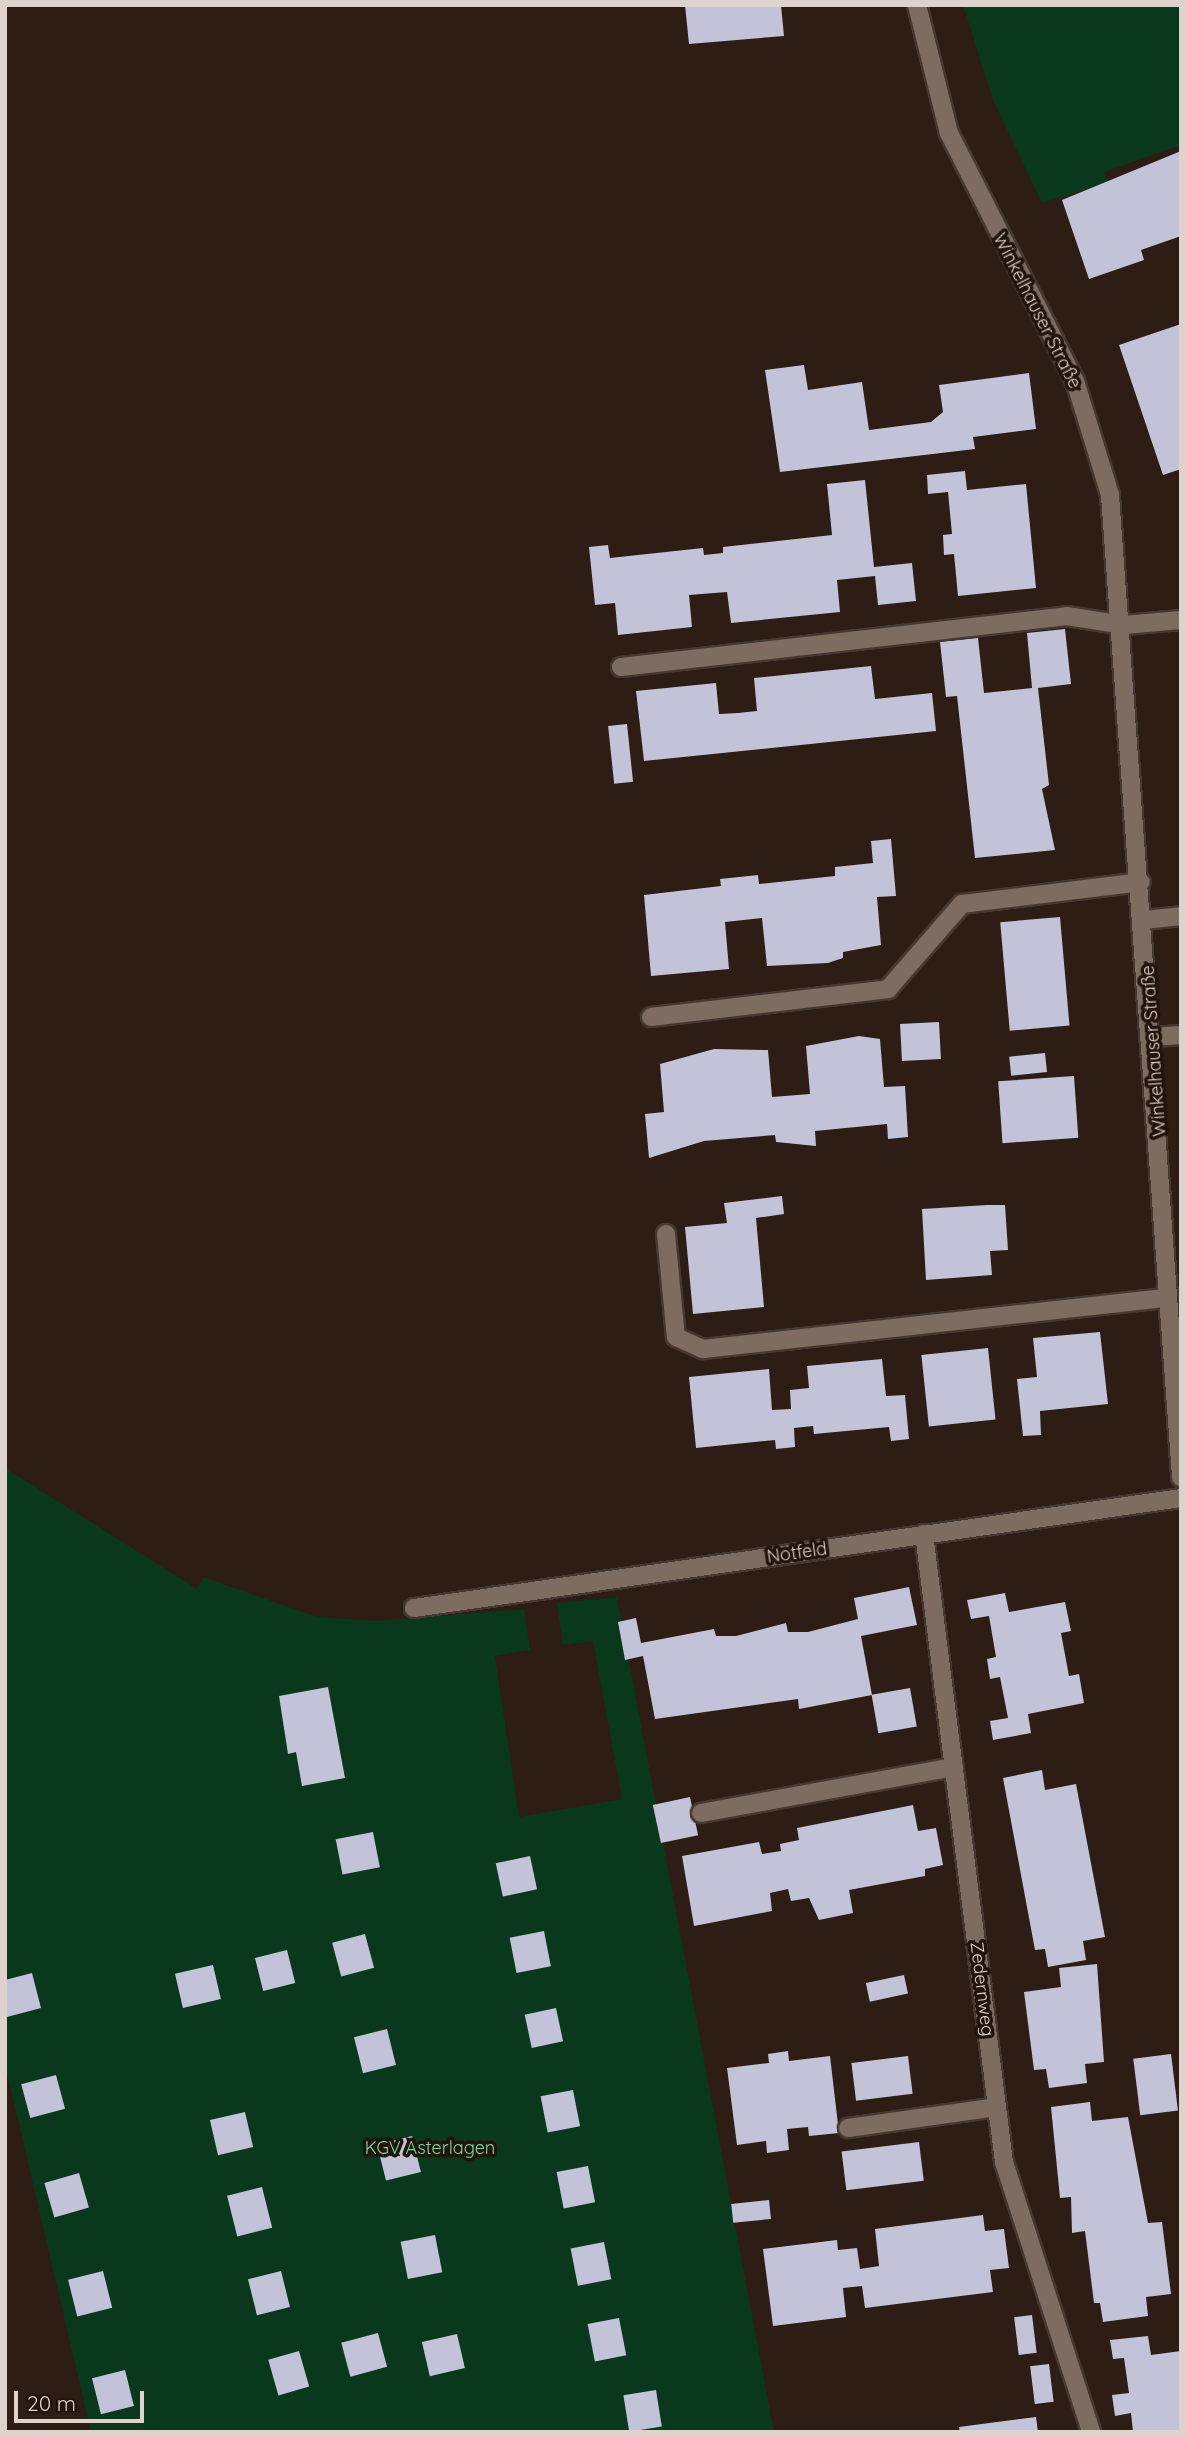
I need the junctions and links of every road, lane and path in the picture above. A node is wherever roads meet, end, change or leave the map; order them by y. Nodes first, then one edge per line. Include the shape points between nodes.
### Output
1 (917, 5) edge
2 (1181, 620) edge
3 (1124, 625) junction
4 (621, 667) dead end
5 (1141, 882) junction
6 (1181, 916) edge
7 (1144, 920) junction
8 (651, 1017) dead end
9 (1181, 1035) edge
10 (1153, 1037) junction
11 (666, 1234) dead end
12 (1167, 1298) junction
13 (1181, 1477) edge
14 (1181, 1498) edge
15 (924, 1534) junction
16 (414, 1608) dead end
17 (954, 1767) junction
18 (701, 1813) dead end
19 (997, 2107) junction
20 (848, 2128) dead end
21 (1091, 2432) edge

1 - 3 street, Winkelhauser Straße via 949,133 1075,381 1110,495
2 - 3 street
3 - 4 street via 1068,616
3 - 5 street, Winkelhauser Straße
5 - 7 street, Winkelhauser Straße
5 - 8 street via 962,904 888,989
6 - 7 street
7 - 10 street, Winkelhauser Straße
9 - 10 street
10 - 12 street, Winkelhauser Straße
11 - 12 street via 676,1337 703,1349
12 - 13 street, Winkelhauser Straße
14 - 15 street, Notfeld
15 - 16 street, Notfeld
15 - 17 street, Zedernweg
17 - 18 street
17 - 19 street, Zedernweg
19 - 20 street
19 - 21 street, Zedernweg via 1004,2162

